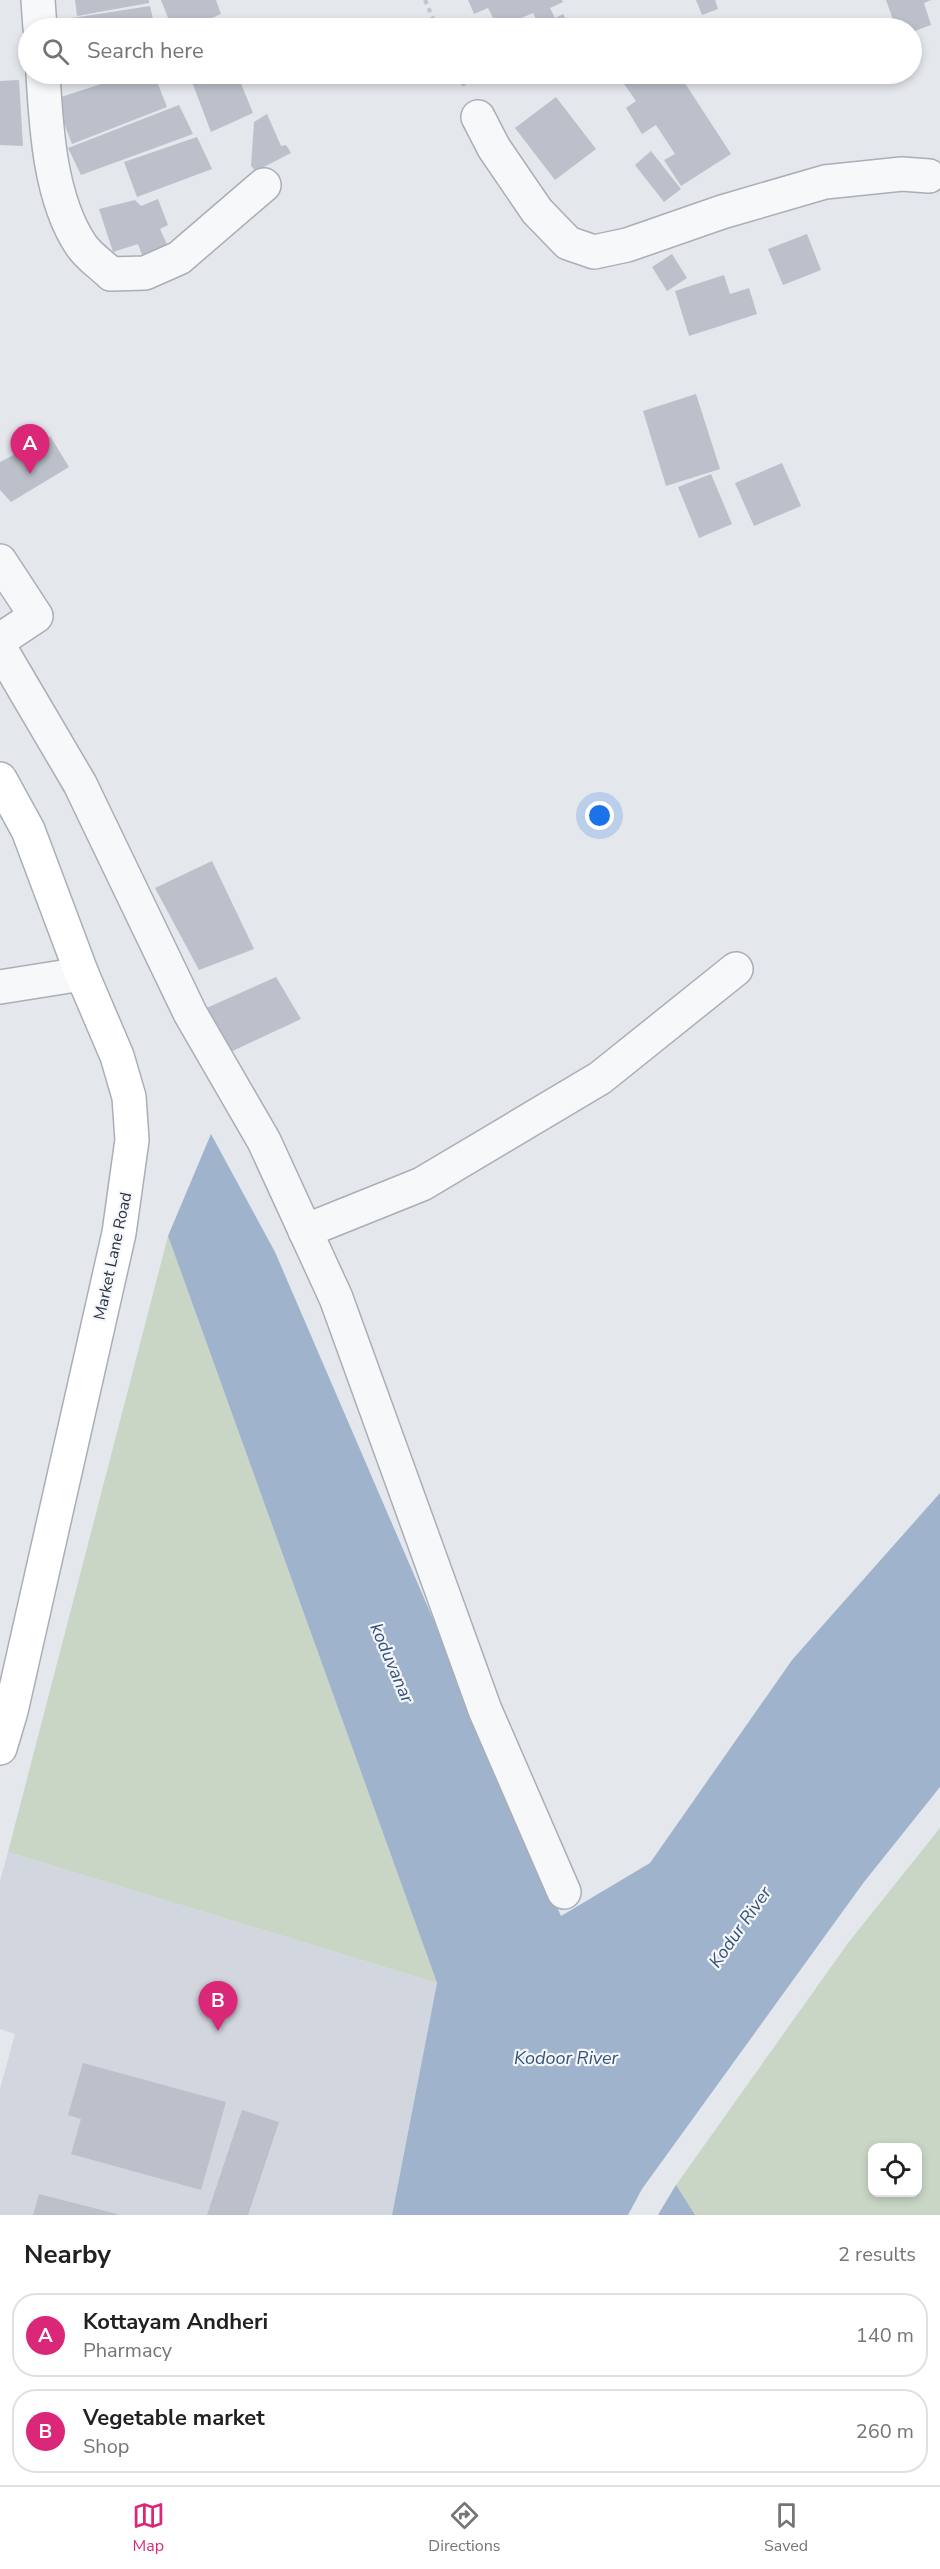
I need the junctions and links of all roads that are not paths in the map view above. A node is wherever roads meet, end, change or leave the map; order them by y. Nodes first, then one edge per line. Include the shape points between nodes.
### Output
1 (38, 0) edge
2 (39, 18) edge
3 (44, 84) edge
4 (478, 117) dead end
5 (936, 180) edge
6 (264, 185) dead end
7 (0, 561) edge
8 (0, 640) edge
9 (0, 648) edge
10 (0, 779) edge
11 (736, 969) dead end
12 (82, 974) junction
13 (0, 987) edge
14 (305, 1231) junction
15 (0, 1748) edge
16 (564, 1892) dead end

1 - 2 street
3 - 6 street via 47,131 62,206 81,246 111,274 145,273 178,258
4 - 5 street via 537,211 568,243 594,252 825,182 902,174
7 - 8 street via 36,616
9 - 14 street via 80,784 190,1013 264,1141
10 - 12 main road, Market Lane Road via 28,830
11 - 14 street via 600,1078 422,1184
12 - 13 street
12 - 15 main road, Market Lane Road via 117,1056 129,1096 132,1140 119,1233
14 - 16 street via 336,1298 485,1710

